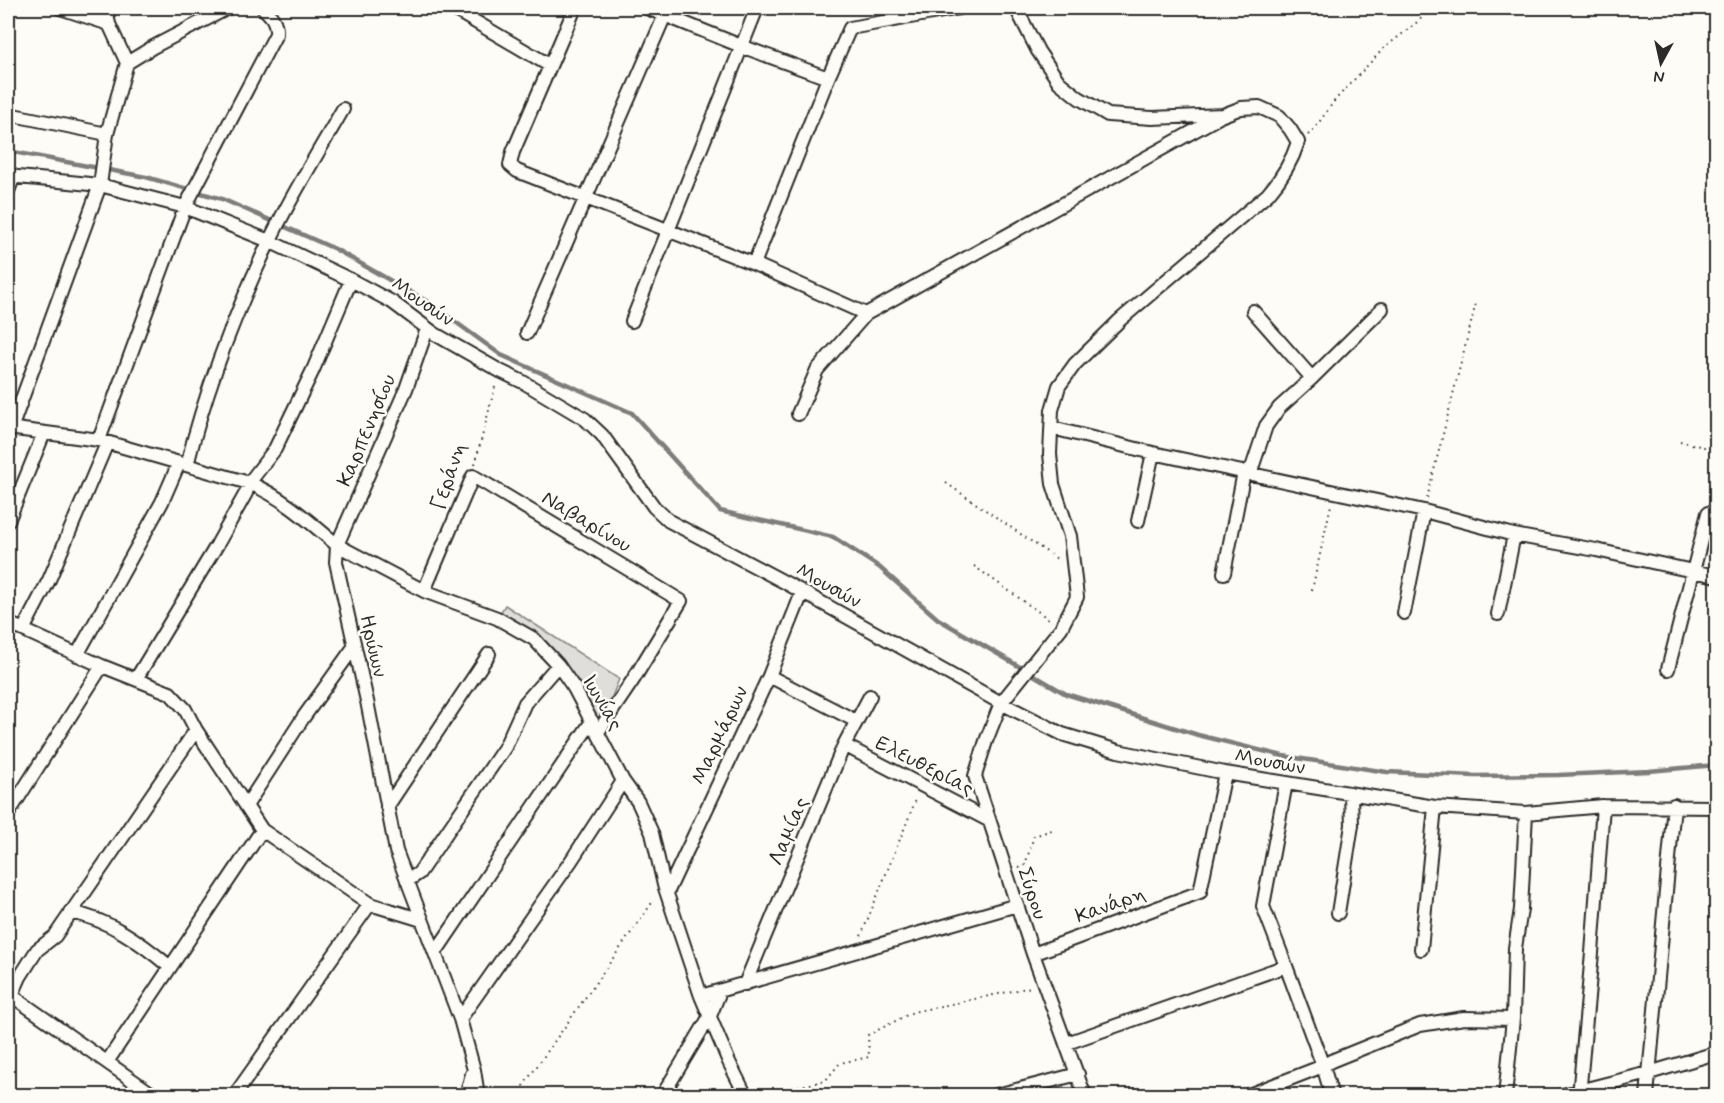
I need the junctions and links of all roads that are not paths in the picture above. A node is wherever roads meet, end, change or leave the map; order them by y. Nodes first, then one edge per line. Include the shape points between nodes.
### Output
1 (60, 8) edge
2 (106, 8) edge
3 (228, 8) edge
4 (263, 8) edge
5 (452, 8) edge
6 (575, 8) edge
7 (647, 8) edge
8 (757, 8) edge
9 (960, 8) edge
10 (1016, 8) edge
11 (666, 11) edge
12 (109, 24) junction
13 (741, 46) junction
14 (127, 63) junction
15 (549, 65) junction
16 (828, 78) junction
17 (343, 109) dead end
18 (8, 114) edge
19 (1223, 116) junction
20 (106, 134) junction
21 (11, 176) edge
22 (100, 181) junction
23 (8, 192) edge
24 (585, 198) junction
25 (185, 207) junction
26 (669, 230) junction
27 (269, 241) junction
28 (754, 264) junction
29 (351, 280) junction
30 (1382, 309) dead end
31 (1253, 311) dead end
32 (866, 314) junction
33 (632, 321) dead end
34 (427, 329) junction
35 (527, 333) dead end
36 (1312, 378) junction
37 (798, 414) dead end
38 (9, 428) edge
39 (1052, 428) junction
40 (44, 434) junction
41 (103, 442) junction
42 (1153, 453) junction
43 (183, 464) junction
44 (1244, 472) junction
45 (472, 476) joint
46 (249, 483) junction
47 (1424, 511) junction
48 (1708, 513) dead end
49 (8, 521) edge
50 (1138, 521) dead end
51 (1514, 535) junction
52 (337, 545) junction
53 (1694, 572) junction
54 (1224, 573) dead end
55 (1716, 576) edge
56 (424, 591) junction
57 (802, 593) junction
58 (1404, 613) dead end
59 (1498, 614) dead end
60 (8, 623) edge
61 (23, 630) junction
62 (354, 647) junction
63 (489, 654) dead end
64 (77, 655) junction
65 (558, 665) junction
66 (102, 666) junction
67 (1668, 669) dead end
68 (769, 676) junction
69 (136, 680) junction
70 (870, 696) dead end
71 (1001, 703) junction
72 (856, 721) junction
73 (595, 726) junction
74 (196, 730) junction
75 (844, 745) junction
76 (1225, 773) junction
77 (623, 781) junction
78 (1286, 783) junction
79 (1351, 795) junction
80 (246, 806) junction
81 (1603, 806) junction
82 (1674, 806) junction
83 (387, 807) junction
84 (1435, 807) junction
85 (1716, 807) edge
86 (1526, 813) junction
87 (8, 814) edge
88 (988, 820) junction
89 (262, 830) junction
90 (407, 881) junction
91 (666, 889) junction
92 (370, 904) junction
93 (1017, 905) junction
94 (70, 912) junction
95 (1338, 913) dead end
96 (422, 920) junction
97 (1421, 949) dead end
98 (435, 953) junction
99 (1033, 954) junction
100 (1286, 966) junction
101 (170, 967) junction
102 (745, 984) junction
103 (720, 991) junction
104 (701, 996) junction
105 (9, 998) edge
106 (710, 1016) junction
107 (460, 1019) junction
108 (1513, 1019) junction
109 (1067, 1043) junction
110 (1716, 1053) edge
111 (107, 1062) junction
112 (1323, 1066) junction
113 (474, 1070) junction
114 (1649, 1073) junction
115 (1078, 1074) junction
116 (1579, 1093) edge
117 (155, 1095) edge
118 (234, 1095) edge
119 (466, 1095) edge
120 (478, 1095) edge
121 (662, 1095) edge
122 (746, 1095) edge
123 (993, 1095) edge
124 (1085, 1095) edge
125 (1246, 1095) edge
126 (1332, 1095) edge
127 (1505, 1095) edge
128 (1559, 1095) edge
129 (1647, 1095) edge

1 - 12 street
2 - 12 street
3 - 14 street
4 - 25 street via 273,19 276,33
5 - 15 street
6 - 15 street
7 - 11 street
8 - 13 street
9 - 16 street via 850,28
10 - 19 street via 1059,82 1108,115
11 - 13 street
11 - 24 street
12 - 14 street
13 - 16 street
13 - 26 street
14 - 20 street
15 - 24 street via 510,165
16 - 28 street
17 - 27 street
18 - 20 street
19 - 32 street
19 - 39 street, Σύρου via 1241,108 1258,107 1279,116 1298,142 1294,157 1268,194 1120,320 1075,364 1056,393
20 - 22 street
21 - 22 street, Μουσών
21 - 23 street
22 - 25 street, Μουσών
22 - 38 street
24 - 26 street
24 - 35 street
25 - 27 street, Μουσών
25 - 41 street
26 - 28 street
26 - 33 street
27 - 29 street, Μουσών
27 - 43 street
28 - 32 street
29 - 34 street, Μουσών via 392,302
29 - 46 street via 275,449
30 - 36 street
31 - 36 street
32 - 37 street via 817,370
34 - 52 street, Καρπενησίου via 406,389
34 - 57 street, Μουσών via 585,419 602,435 660,514
36 - 44 street via 1279,408 1266,426 1252,468
38 - 40 street
39 - 42 street
39 - 71 street, Σύρου via 1053,484 1070,536 1077,597 1061,628
40 - 41 street
40 - 49 street
41 - 43 street
41 - 61 street via 49,580
42 - 44 street
42 - 50 street
43 - 46 street
43 - 64 street
44 - 47 street
44 - 54 street
45 - 56 street, Γεράνη
45 - 73 street, Ναβαρίνου via 681,601 633,680
46 - 52 street via 310,522
46 - 69 street via 217,545
47 - 51 street
47 - 58 street
48 - 53 street
51 - 53 street
51 - 59 street
52 - 56 street, Ιωνίας
52 - 62 street, Ηρώων via 336,562
53 - 55 street
53 - 67 street
56 - 65 street, Ιωνίας via 497,618 534,639
57 - 68 street, Μαρμάρων
57 - 71 street, Μουσών
60 - 61 street
61 - 64 street
62 - 80 street
62 - 83 street, Ηρώων
63 - 83 street
64 - 66 street
65 - 73 street, Ιωνίας
65 - 90 street via 525,703 505,747 419,873
66 - 69 street
66 - 87 street
68 - 72 street
68 - 91 street, Μαρμάρων
69 - 74 street via 170,693 185,709
70 - 72 street, Λαμίας
71 - 76 street, Μουσών via 1062,734 1118,751
71 - 88 street, Σύρου via 975,776
72 - 75 street, Λαμίας
73 - 77 street, Ιωνίας
73 - 98 street
74 - 80 street
74 - 94 street
75 - 88 street, Ελευθερίας
75 - 102 street, Λαμίας
76 - 78 street, Μουσών
76 - 99 street, Κανάρη via 1200,892
77 - 91 street, Ιωνίας via 652,833
77 - 107 street
78 - 79 street, Μουσών
78 - 100 street via 1263,906
79 - 84 street, Μουσών
79 - 95 street via 1352,825
80 - 89 street
81 - 82 street, Μουσών
81 - 86 street, Μουσών
81 - 116 street
82 - 85 street, Μουσών
82 - 114 street
83 - 90 street, Ηρώων
84 - 86 street, Μουσών
84 - 97 street
86 - 108 street
88 - 93 street, Σύρου
89 - 92 street
89 - 101 street
90 - 96 street, Ηρώων
91 - 104 street, Ιωνίας
92 - 96 street
92 - 118 street
93 - 99 street, Σύρου
93 - 102 street
94 - 101 street via 117,928
94 - 105 street via 55,936 37,950
96 - 98 street, Ηρώων
98 - 107 street, Ηρώων
99 - 109 street, Σύρου
100 - 109 street
100 - 112 street
101 - 111 street
102 - 103 street
103 - 104 street
103 - 106 street
104 - 106 street, Ιωνίας
105 - 111 street
106 - 121 street
106 - 122 street, Ιωνίας
107 - 113 street, Ηρώων
108 - 112 street via 1464,1018 1420,1025
108 - 127 street
109 - 115 street, Σύρου
110 - 114 street
111 - 117 street
112 - 125 street
112 - 126 street
113 - 119 street
113 - 120 street, Ηρώων
114 - 116 street
114 - 129 street
115 - 123 street
115 - 124 street, Σύρου
116 - 128 street

